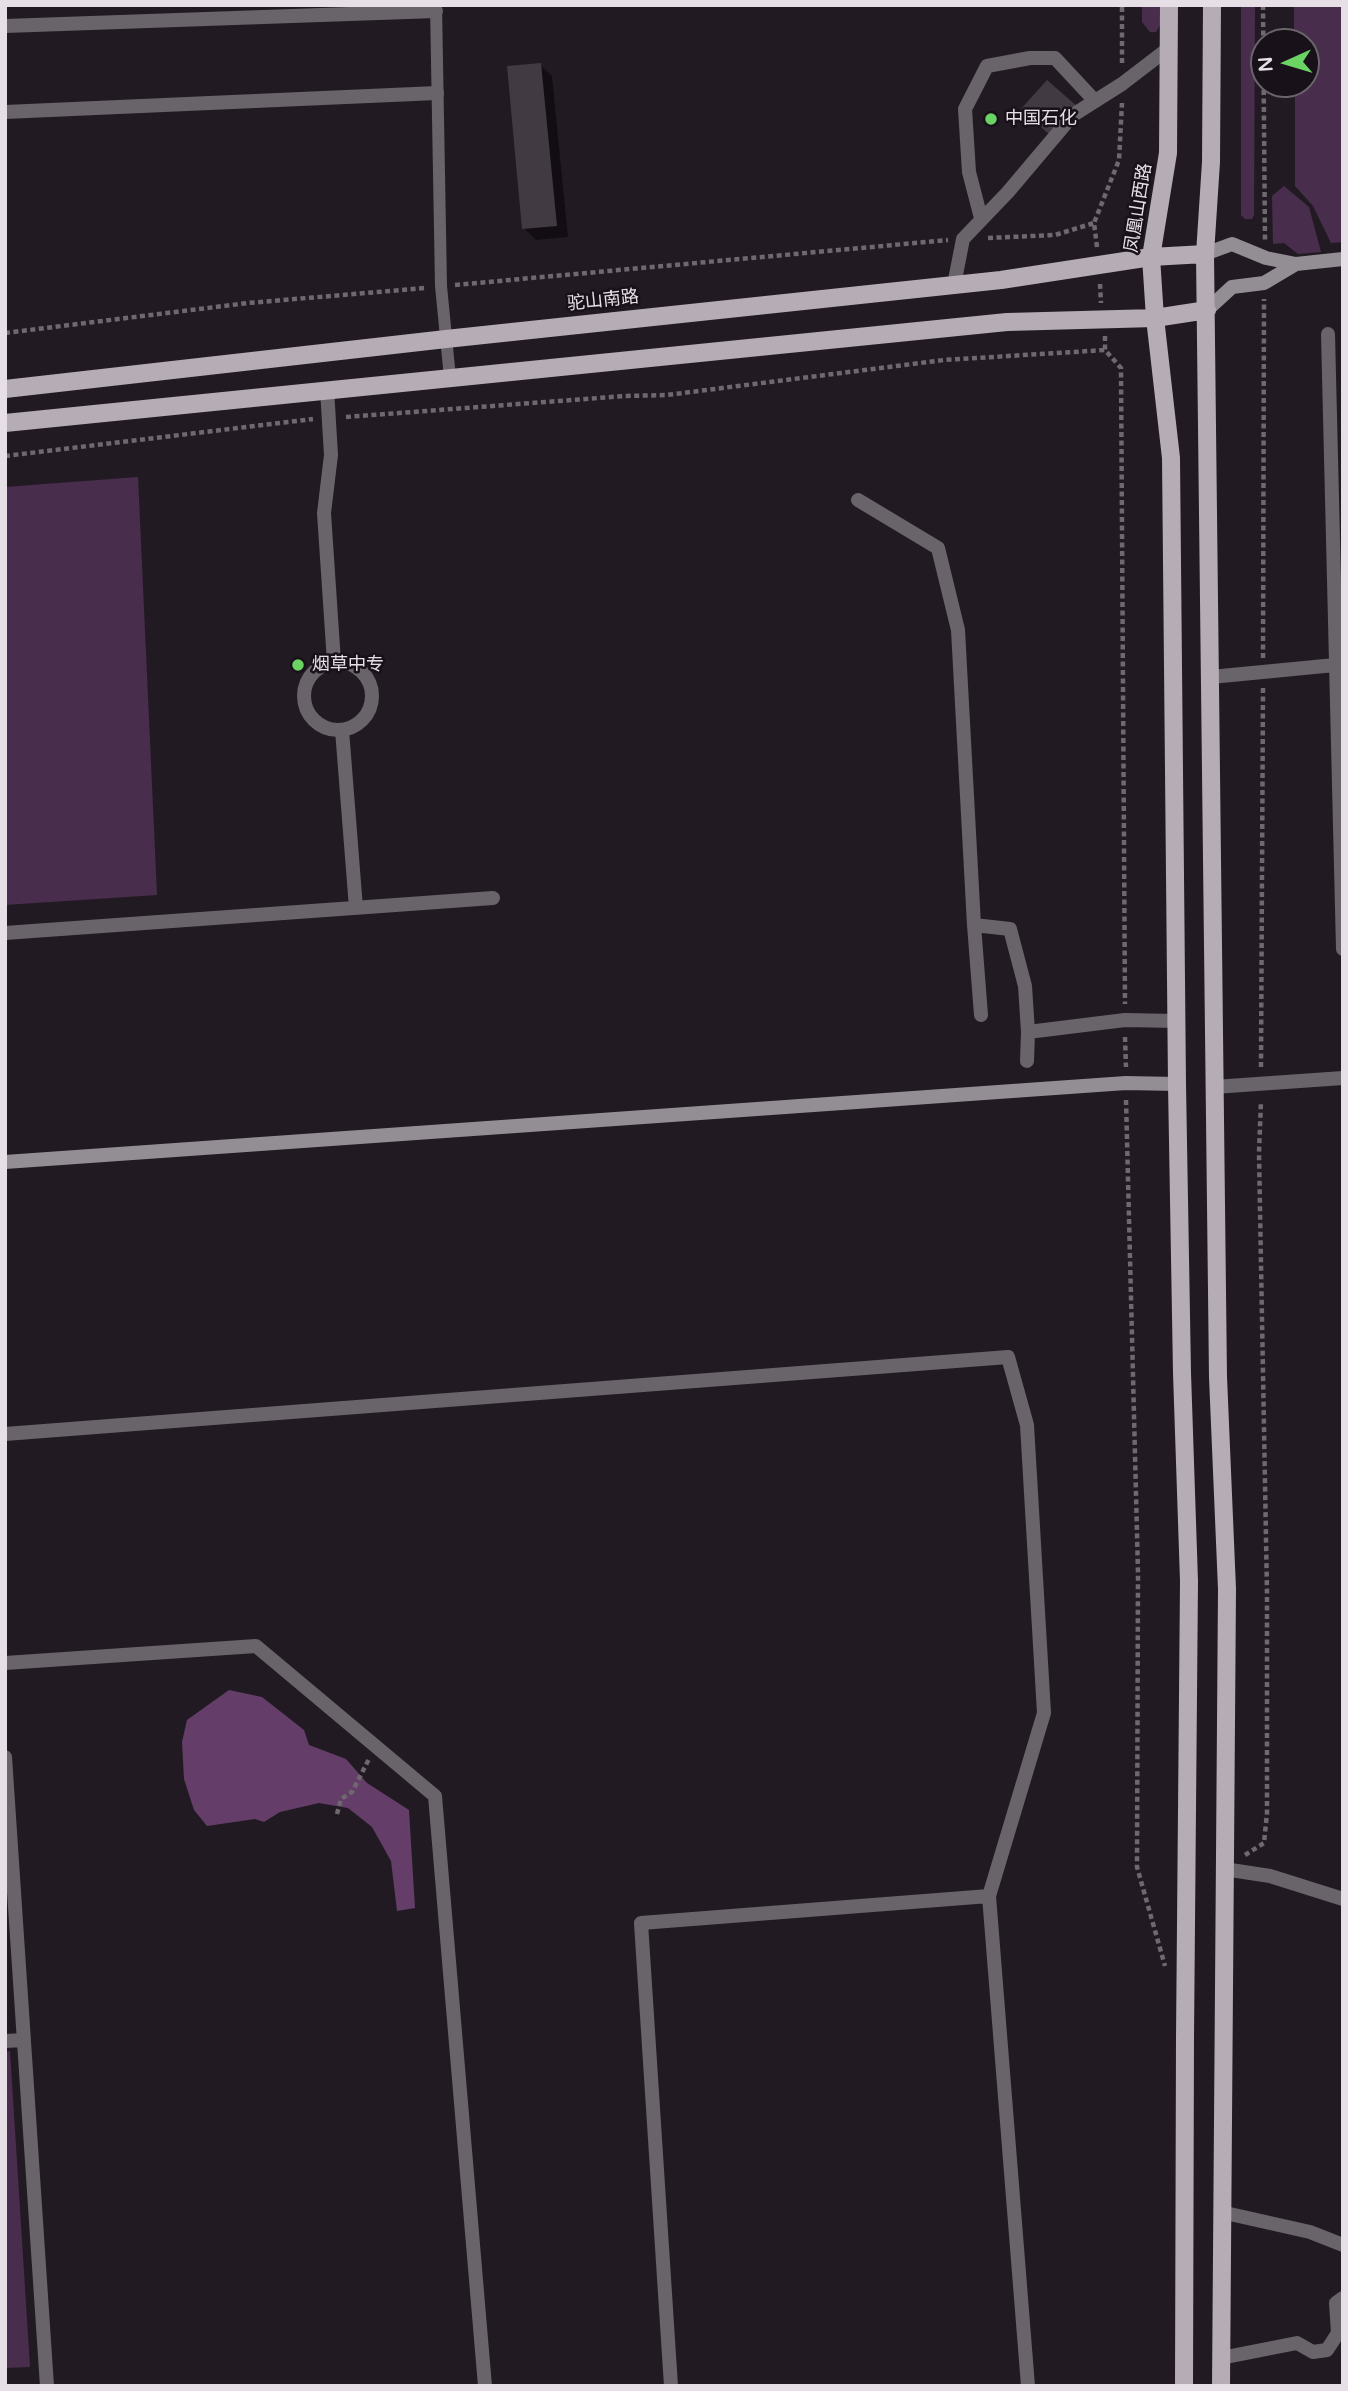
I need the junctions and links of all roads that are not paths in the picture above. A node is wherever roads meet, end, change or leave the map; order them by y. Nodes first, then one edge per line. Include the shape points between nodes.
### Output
1 (1169, 5) edge
2 (1213, 5) edge
3 (436, 8) edge
4 (5, 26) edge
5 (1169, 48) junction
6 (437, 93) junction
7 (1095, 101) junction
8 (5, 112) edge
9 (981, 218) junction
10 (1205, 254) junction
11 (1151, 257) junction
12 (1343, 259) edge
13 (1296, 264) junction
14 (954, 285) junction
15 (1208, 310) junction
16 (1155, 318) junction
17 (1328, 334) dead end
18 (446, 339) junction
19 (450, 377) junction
20 (5, 389) edge
21 (327, 389) junction
22 (5, 423) edge
23 (858, 500) dead end
24 (334, 662) junction
25 (1335, 665) junction
26 (1211, 677) junction
27 (342, 730) junction
28 (493, 898) dead end
29 (356, 908) junction
30 (974, 925) junction
31 (5, 933) edge
32 (1343, 949) edge
33 (982, 1015) dead end
34 (1176, 1021) junction
35 (1028, 1032) junction
36 (1027, 1061) dead end
37 (1343, 1078) edge
38 (1177, 1084) junction
39 (1214, 1087) junction
40 (5, 1162) edge
41 (5, 1434) edge
42 (5, 1663) edge
43 (5, 1757) edge
44 (1224, 1869) junction
45 (989, 1896) junction
46 (1343, 1899) edge
47 (24, 2040) junction
48 (5, 2041) edge
49 (1221, 2212) junction
50 (1343, 2245) edge
51 (1343, 2298) edge
52 (1221, 2358) junction
53 (47, 2386) edge
54 (485, 2386) edge
55 (671, 2386) edge
56 (1028, 2386) edge
57 (1184, 2386) edge
58 (1221, 2386) edge

1 - 5 main road, 凤凰山西路
2 - 10 main road
3 - 4 street
3 - 6 lane
5 - 7 street
5 - 11 main road, 凤凰山西路 via 1168,153
6 - 8 street
6 - 18 lane
7 - 9 street via 1073,115
7 - 9 street via 1055,58 987,66 965,109 969,172
9 - 14 street via 963,239
10 - 11 main road, 驼山南路
10 - 13 street via 1232,244 1265,258
10 - 15 main road
11 - 14 main road, 驼山南路
11 - 16 main road, 凤凰山西路
12 - 13 street
13 - 15 street via 1264,283 1232,287
14 - 18 main road, 驼山南路
15 - 16 main road
15 - 26 main road
16 - 19 main road via 1007,321
16 - 34 main road, 凤凰山西路 via 1171,458
17 - 25 street
18 - 19 lane
18 - 20 main road, 驼山南路
19 - 21 main road
21 - 22 main road
21 - 24 street via 331,455 324,513
23 - 30 street via 938,548 958,630
24 - 27 street via 356,667 365,675 372,696 365,718
24 - 27 street via 314,671 307,680 304,702 314,721
25 - 26 street
25 - 32 street
26 - 39 main road
27 - 29 street
28 - 29 street
29 - 31 street
30 - 33 street
30 - 35 street via 1010,929 1025,986
34 - 35 street via 1125,1020
34 - 38 main road, 凤凰山西路
35 - 36 street
37 - 39 street
38 - 40 street via 1126,1083
38 - 57 main road, 凤凰山西路 via 1189,1581
39 - 44 main road via 1218,1377 1227,1589
41 - 45 street via 1008,1357 1027,1425 1045,1713
42 - 54 street via 256,1646 435,1796
43 - 47 street
44 - 46 street via 1270,1876
44 - 49 main road
45 - 55 street via 641,1923
45 - 56 street
47 - 48 street
47 - 53 street
49 - 50 street via 1310,2232
49 - 52 main road
51 - 52 street via 1336,2303 1338,2333 1328,2350 1313,2352 1297,2343
52 - 58 main road

